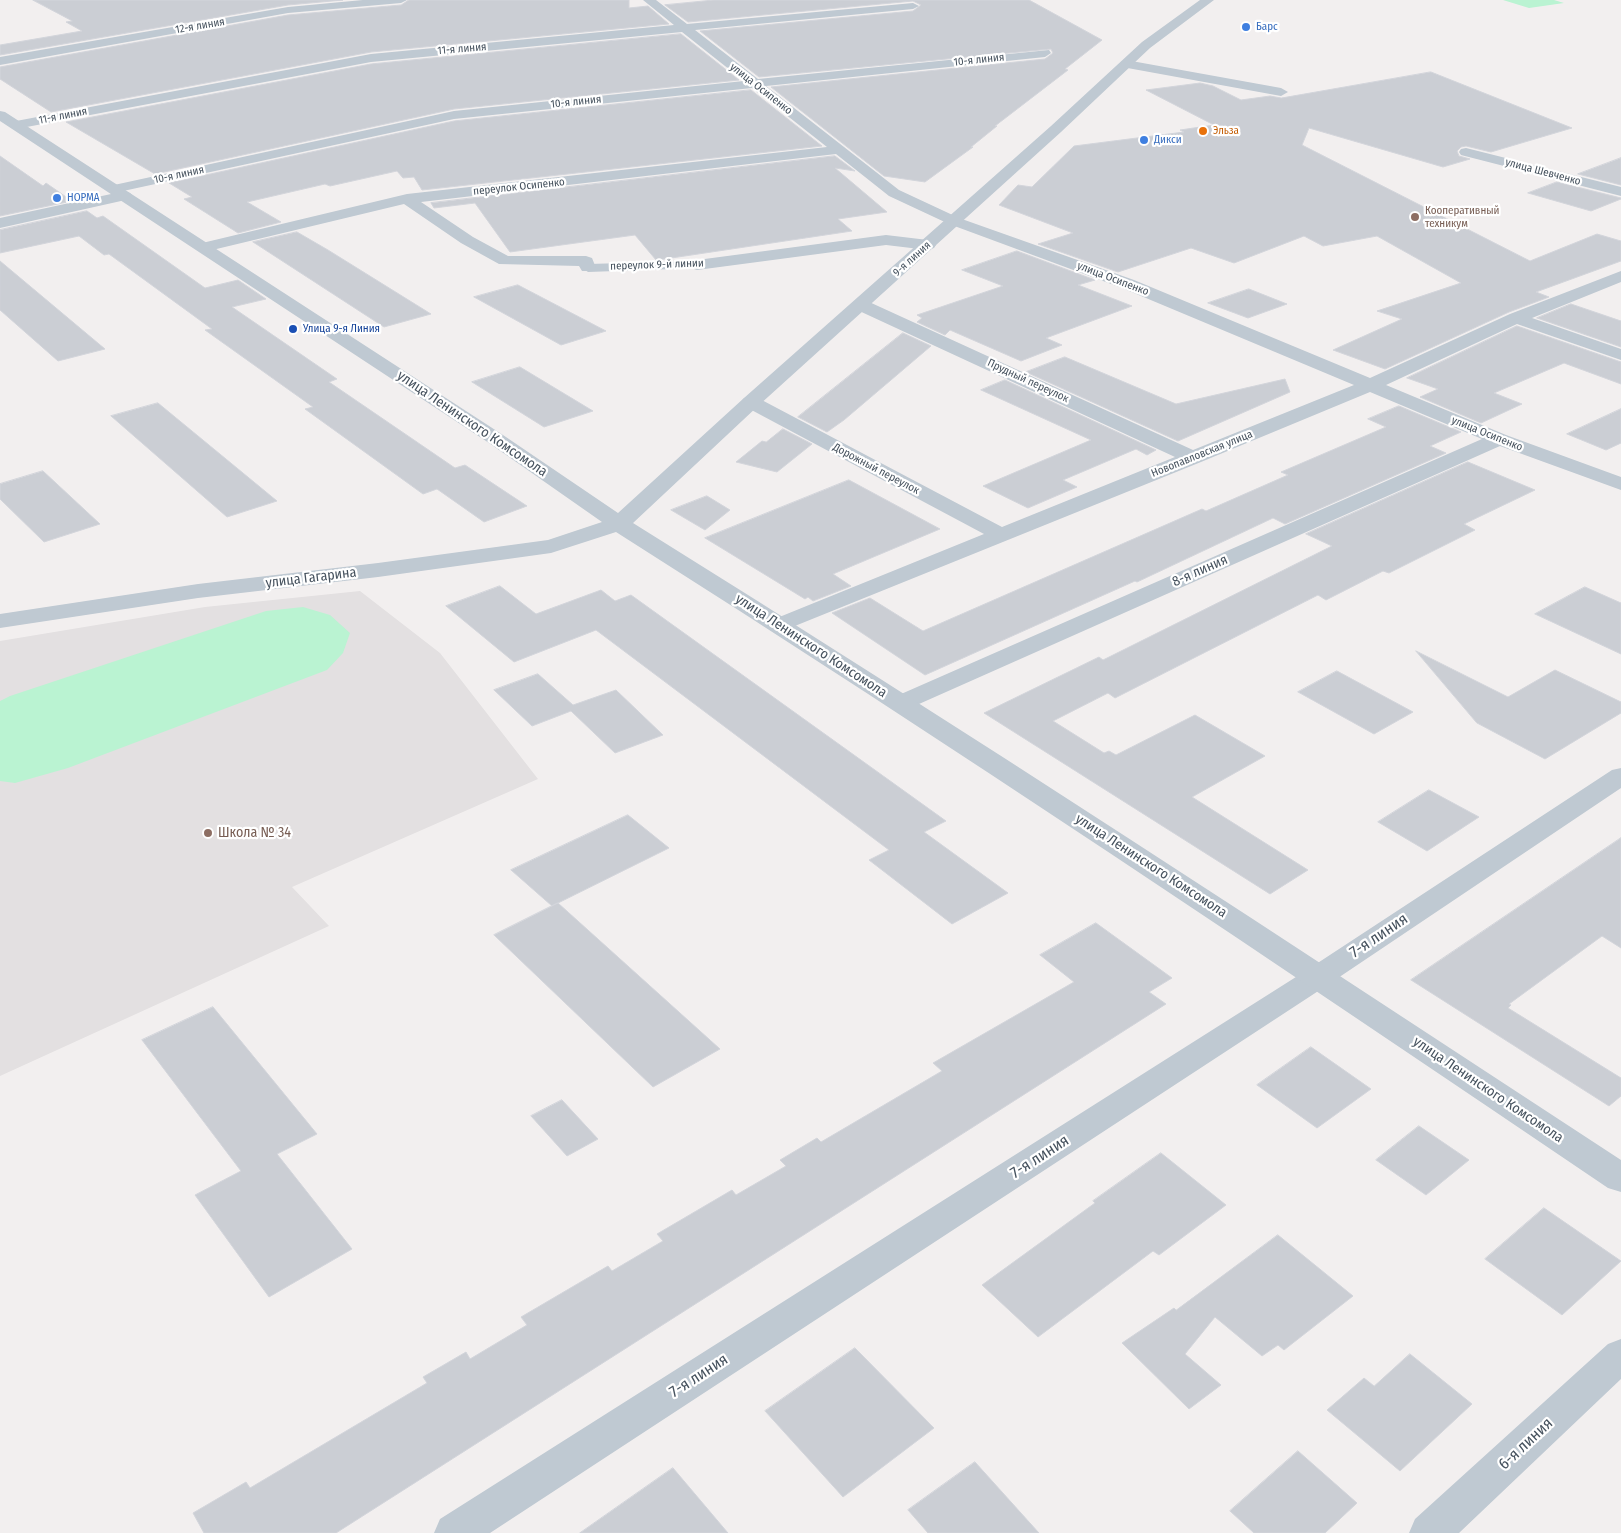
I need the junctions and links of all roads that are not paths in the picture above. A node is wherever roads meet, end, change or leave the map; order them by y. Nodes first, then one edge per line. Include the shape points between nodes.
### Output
1 (402, 0) edge
2 (649, 0) edge
3 (1208, 0) edge
4 (913, 6) dead end
5 (684, 28) junction
6 (1045, 53) dead end
7 (0, 61) edge
8 (1126, 64) junction
9 (754, 84) junction
10 (1281, 92) dead end
11 (8, 120) edge
12 (838, 150) junction
13 (1466, 152) dead end
14 (1621, 192) edge
15 (120, 193) junction
16 (407, 199) junction
17 (954, 221) junction
18 (0, 223) edge
19 (928, 245) junction
20 (204, 247) junction
21 (698, 265) joint
22 (588, 268) joint
23 (1621, 276) edge
24 (861, 305) junction
25 (1516, 318) junction
26 (1621, 355) edge
27 (1370, 385) junction
28 (751, 402) junction
29 (1499, 439) junction
30 (1194, 458) junction
31 (1621, 484) edge
32 (619, 524) junction
33 (1001, 535) junction
34 (0, 621) edge
35 (780, 625) junction
36 (901, 703) junction
37 (1621, 776) edge
38 (1318, 977) junction
39 (1621, 1178) edge
40 (1621, 1355) edge
41 (455, 1533) edge
42 (1430, 1533) edge

1 - 7 street, 12-я линия via 288,10
2 - 5 street, улица Осипенко
3 - 8 street, 9-я линия via 1146,45
4 - 5 street, 11-я линия
5 - 9 street, улица Осипенко
5 - 11 street, 11-я линия via 371,58
6 - 9 street, 10-я линия
8 - 10 street
8 - 17 street, 9-я линия
9 - 12 street, улица Осипенко
9 - 15 street, 10-я линия via 454,115
11 - 15 street, улица Ленинского Комсомола
12 - 16 street, переулок Осипенко
12 - 17 street, улица Осипенко via 894,193
13 - 14 street, улица Шевченко
15 - 18 street, 10-я линия
15 - 20 street, улица Ленинского Комсомола
16 - 20 street, переулок Осипенко
16 - 22 street, переулок 9-й линии via 467,240 505,261 586,261
17 - 19 street, 9-я линия
17 - 27 street, улица Осипенко via 1128,284
19 - 21 street, переулок 9-й линии via 886,240
19 - 24 street, 9-я линия
20 - 32 street, улица Ленинского Комсомола
21 - 22 street, переулок 9-й линии
23 - 25 street, Новопавловская улица
24 - 28 street, 9-я линия
24 - 30 street, Прудный переулок
25 - 26 street
25 - 27 street, Новопавловская улица
27 - 29 street, улица Осипенко
27 - 30 street, Новопавловская улица
28 - 32 street, 9-я линия
28 - 33 street, Дорожный переулок
29 - 31 street, улица Осипенко
29 - 36 street, 8-я линия
30 - 33 street, Новопавловская улица
32 - 34 street, улица Гагарина via 550,546 198,591
32 - 35 street, улица Ленинского Комсомола
33 - 35 street, Новопавловская улица
35 - 36 street, улица Ленинского Комсомола
36 - 38 street, улица Ленинского Комсомола
37 - 38 street, 7-я линия
38 - 39 street, улица Ленинского Комсомола
38 - 41 street, 7-я линия
40 - 42 street, 6-я линия

